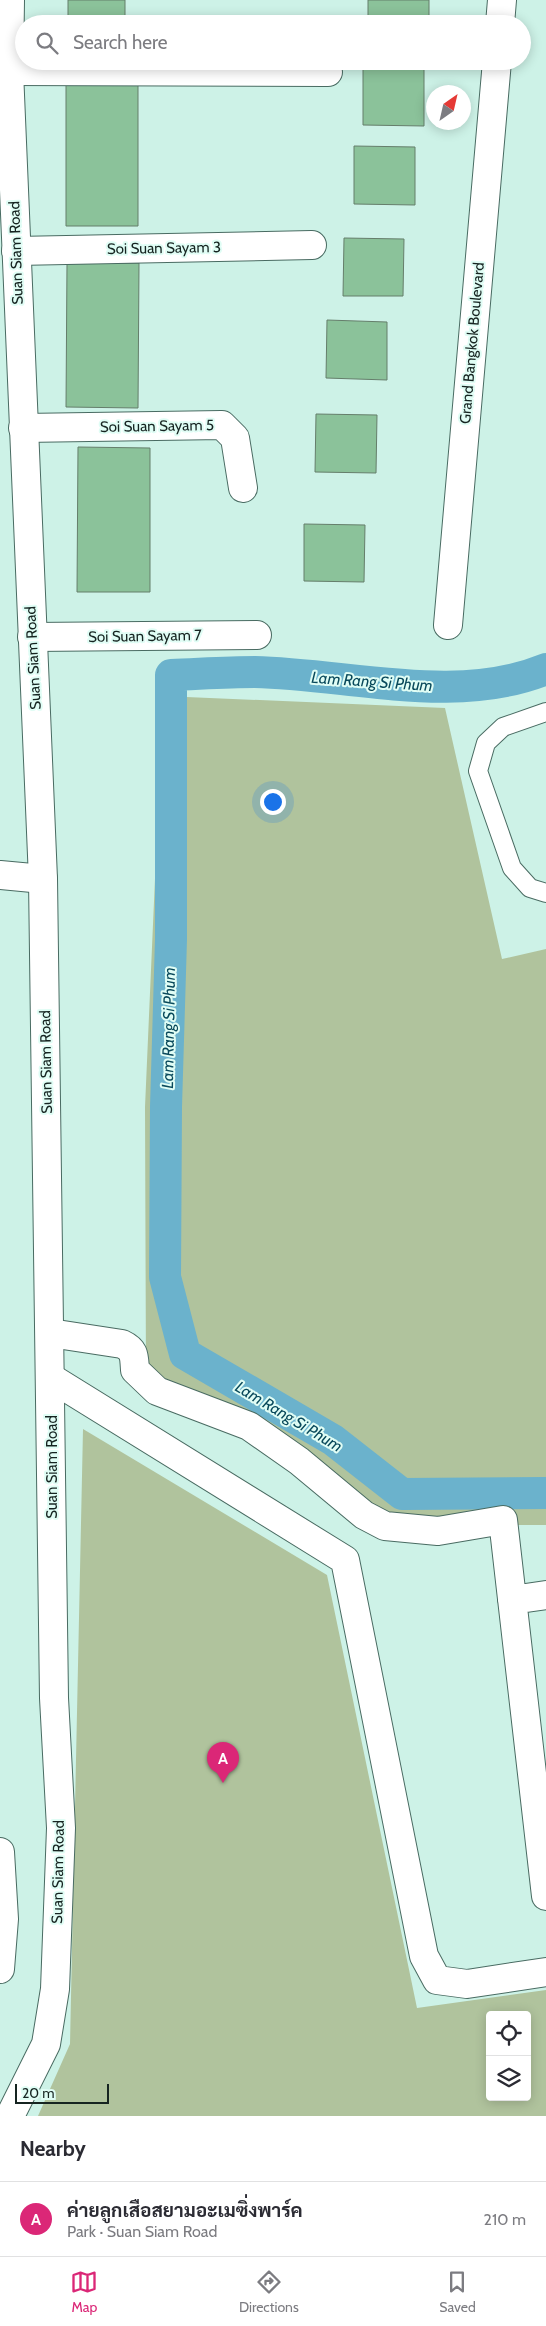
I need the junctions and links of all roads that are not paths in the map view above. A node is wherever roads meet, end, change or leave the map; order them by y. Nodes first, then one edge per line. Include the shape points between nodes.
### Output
1 (10, 0) edge
2 (502, 0) edge
3 (501, 15) edge
4 (496, 70) edge
5 (9, 71) junction
6 (328, 72) dead end
7 (312, 245) dead end
8 (16, 251) junction
9 (23, 428) junction
10 (243, 488) dead end
11 (448, 625) dead end
12 (257, 635) dead end
13 (32, 638) junction
14 (546, 712) edge
15 (0, 876) edge
16 (43, 879) junction
17 (546, 893) edge
18 (50, 1333) junction
19 (51, 1378) junction
20 (546, 1595) edge
21 (512, 1600) junction
22 (0, 1852) edge
23 (546, 1896) edge
24 (0, 1969) edge
25 (546, 1972) edge
26 (10, 2116) edge

1 - 5 street, Suan Siam Road
2 - 3 street
4 - 11 street, Grand Bangkok Boulevard
5 - 6 street
5 - 8 street, Suan Siam Road
7 - 8 street, Soi Suan Sayam 3
8 - 9 street, Suan Siam Road
9 - 10 street, Soi Suan Sayam 5 via 222,425 235,438
9 - 13 street, Suan Siam Road
12 - 13 street, Soi Suan Sayam 7
13 - 16 street, Suan Siam Road
14 - 17 lane via 504,727 486,743 478,771 512,868 530,888
15 - 16 street
16 - 18 street, Suan Siam Road
18 - 19 street, Suan Siam Road
18 - 21 street via 131,1348 135,1370 157,1392 250,1426 364,1515 385,1526 438,1531 502,1520
19 - 25 street via 345,1560 424,1956 437,1980 467,1984
19 - 26 street, Suan Siam Road via 54,1698 61,1828 55,1989 46,2044
20 - 21 street
21 - 23 street
22 - 24 street via 4,1919

